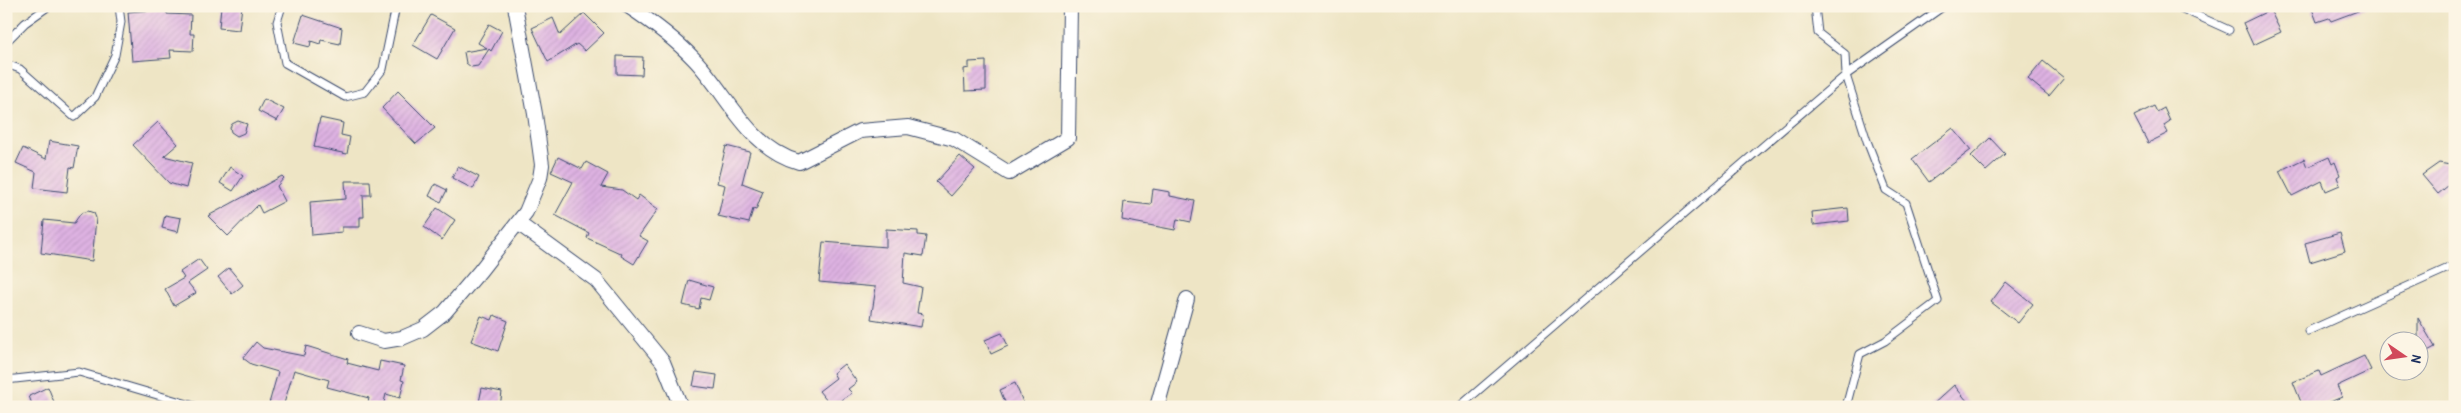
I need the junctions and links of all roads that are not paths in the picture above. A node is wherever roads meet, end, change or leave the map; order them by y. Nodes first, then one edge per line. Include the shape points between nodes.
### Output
1 (48, 6) edge
2 (119, 6) edge
3 (282, 6) edge
4 (396, 6) edge
5 (515, 6) edge
6 (628, 6) edge
7 (1070, 6) edge
8 (1815, 6) edge
9 (1944, 6) edge
10 (2176, 6) edge
11 (2229, 30) dead end
12 (6, 42) edge
13 (6, 64) edge
14 (1846, 75) junction
15 (518, 223) junction
16 (2455, 265) edge
17 (1187, 299) dead end
18 (2308, 331) dead end
19 (359, 333) dead end
20 (6, 380) edge
21 (198, 407) edge
22 (681, 407) edge
23 (1157, 407) edge
24 (1459, 407) edge
25 (1846, 407) edge

1 - 12 lane
2 - 13 lane via 121,22 115,55 95,97 74,117 20,69
3 - 4 lane via 277,22 285,63 345,97 365,92 383,69
5 - 15 street via 542,165 526,212
6 - 7 street via 659,27 695,60 746,126 782,157 799,162 860,131 908,127 954,139 1009,173 1068,138
8 - 14 lane via 1818,33 1845,54
9 - 14 lane
10 - 11 lane
14 - 24 lane
14 - 25 lane via 1886,190 1906,203 1938,302 1885,341 1860,354
15 - 19 street via 444,312 423,329 384,341
15 - 22 street via 596,280 663,362
16 - 18 lane
17 - 23 street
20 - 21 lane via 79,372

